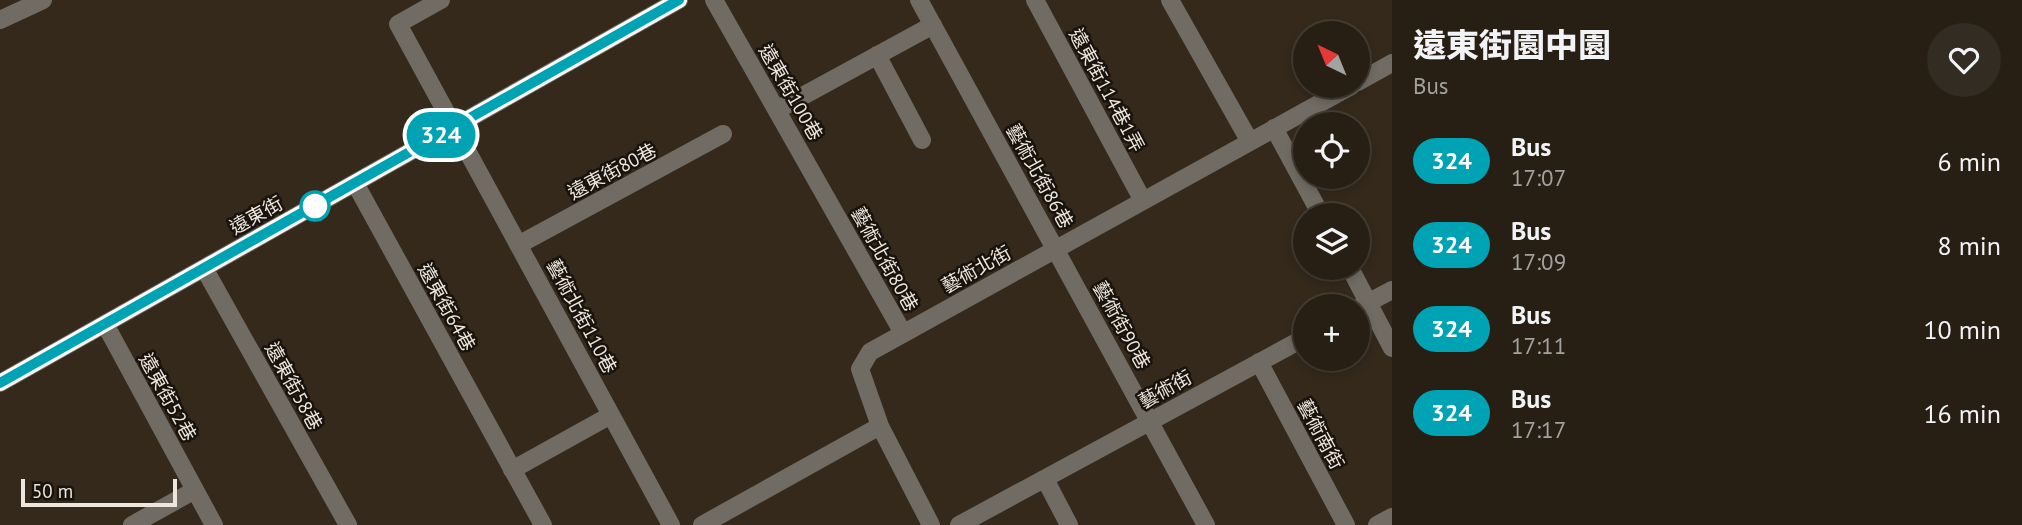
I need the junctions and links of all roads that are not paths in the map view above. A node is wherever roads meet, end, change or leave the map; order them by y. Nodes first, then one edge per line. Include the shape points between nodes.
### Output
1 (43, 0) edge
2 (441, 0) edge
3 (679, 0) edge
4 (714, 0) edge
5 (919, 0) edge
6 (1035, 0) edge
7 (1170, 0) edge
8 (0, 20) edge
9 (933, 25) junction
10 (877, 55) junction
11 (1392, 63) edge
12 (1370, 75) edge
13 (1329, 98) edge
14 (777, 110) junction
15 (456, 126) junction
16 (1274, 128) junction
17 (723, 134) dead end
18 (922, 140) dead end
19 (1249, 140) junction
20 (355, 183) junction
21 (1142, 199) junction
22 (1315, 203) edge
23 (831, 206) joint
24 (520, 244) junction
25 (1056, 249) junction
26 (204, 268) junction
27 (1392, 290) edge
28 (1370, 301) edge
29 (1370, 315) edge
30 (105, 324) junction
31 (903, 334) junction
32 (1293, 344) edge
33 (1392, 348) edge
34 (1259, 362) junction
35 (0, 383) edge
36 (611, 415) junction
37 (1151, 421) junction
38 (880, 426) junction
39 (513, 470) junction
40 (1045, 478) junction
41 (195, 490) junction
42 (1392, 517) edge
43 (132, 525) edge
44 (214, 525) edge
45 (348, 525) edge
46 (543, 525) edge
47 (671, 525) edge
48 (702, 525) edge
49 (931, 525) edge
50 (959, 525) edge
51 (1069, 525) edge
52 (1206, 525) edge
53 (1346, 525) edge
54 (1377, 525) edge

1 - 8 street
2 - 15 street, 藝術北街110巷 via 398,24
3 - 15 street, 遠東街
4 - 14 street, 遠東街100巷
5 - 9 street, 藝術北街86巷
6 - 21 street, 遠東街114巷1弄
7 - 19 street
9 - 10 street
9 - 25 street, 藝術北街86巷
10 - 14 street
10 - 18 street
11 - 12 street
13 - 16 street, 藝術北街
14 - 23 street, 遠東街100巷
15 - 20 street, 遠東街
15 - 24 street, 藝術北街110巷
16 - 19 street, 藝術北街
16 - 22 street
17 - 24 street, 遠東街80巷
19 - 21 street, 藝術北街
20 - 26 street, 遠東街
20 - 39 street, 遠東街64巷
21 - 25 street, 藝術北街
23 - 31 street, 藝術北街80巷
24 - 36 street, 藝術北街110巷
25 - 31 street, 藝術北街
25 - 37 street, 藝術街90巷
26 - 30 street, 遠東街
26 - 45 street, 遠東街58巷
27 - 28 street
29 - 33 street
30 - 35 street, 遠東街
30 - 41 street, 遠東街52巷
31 - 38 street, 藝術北街 via 870,352 860,369
32 - 34 street, 藝術街
34 - 37 street, 藝術街
34 - 53 street, 藝術南街
36 - 39 street
36 - 47 street, 藝術北街110巷
37 - 40 street, 藝術街
37 - 52 street, 藝術街90巷
38 - 48 street
38 - 49 street, 藝術北街
39 - 46 street, 遠東街64巷
40 - 50 street, 藝術街
40 - 51 street
41 - 43 street
41 - 44 street, 遠東街52巷
42 - 54 street

